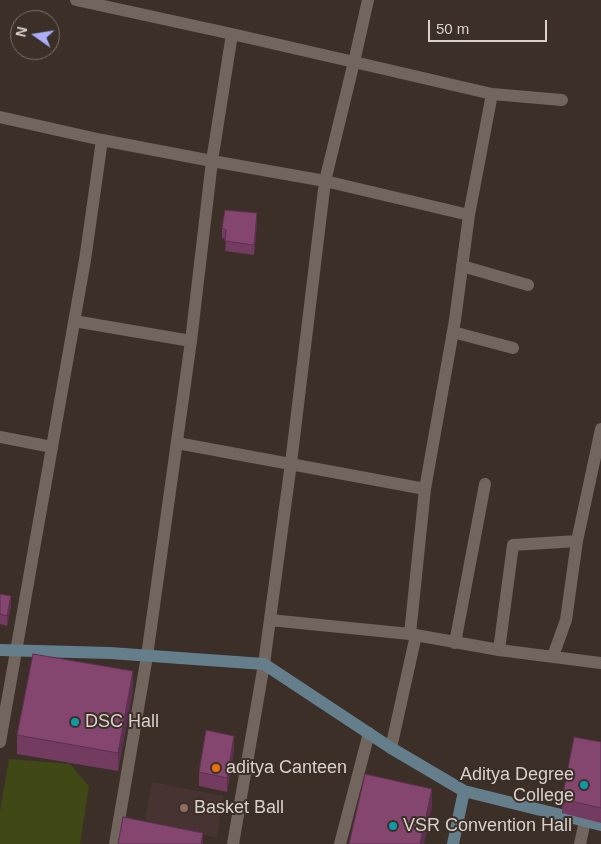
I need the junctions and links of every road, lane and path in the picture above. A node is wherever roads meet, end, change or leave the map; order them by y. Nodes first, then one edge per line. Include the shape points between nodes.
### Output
1 (76, 0) edge
2 (368, 0) edge
3 (232, 34) junction
4 (354, 62) junction
5 (492, 94) junction
6 (562, 100) dead end
7 (0, 117) edge
8 (102, 140) junction
9 (212, 161) junction
10 (325, 182) junction
11 (469, 215) junction
12 (462, 266) junction
13 (528, 285) dead end
14 (74, 321) junction
15 (453, 332) junction
16 (191, 341) junction
17 (513, 348) dead end
18 (601, 429) edge
19 (0, 437) edge
20 (177, 443) junction
21 (52, 447) junction
22 (291, 463) junction
23 (485, 484) dead end
24 (425, 489) junction
25 (578, 541) junction
26 (270, 620) junction
27 (413, 635) junction
28 (455, 643) junction
29 (0, 650) edge
30 (16, 650) junction
31 (499, 650) junction
32 (146, 656) junction
33 (553, 656) junction
34 (601, 663) edge
35 (264, 664) junction
36 (370, 733) junction
37 (0, 742) edge
38 (391, 748) junction
39 (464, 790) junction
40 (585, 821) junction
41 (601, 825) edge
42 (115, 844) edge
43 (233, 844) edge
44 (340, 844) edge
45 (453, 844) edge
46 (580, 844) edge

1 - 3 street
2 - 4 street
3 - 4 street
3 - 9 street
4 - 5 street
4 - 10 street
5 - 6 street
5 - 11 street
7 - 8 street
8 - 9 street
8 - 14 street
9 - 10 street
9 - 16 street
10 - 11 street
10 - 22 street
11 - 12 street
12 - 13 street
12 - 15 street
14 - 16 street
14 - 21 street
15 - 17 street
15 - 24 street
16 - 20 street
18 - 25 street
19 - 21 street
20 - 22 street
20 - 32 street
21 - 30 street
22 - 24 street
22 - 26 street
23 - 28 street
24 - 27 street
25 - 31 street via 513,545
25 - 33 street via 566,620
26 - 27 street
26 - 35 street
27 - 28 street
27 - 38 street
28 - 31 street
29 - 30 street
30 - 32 street
30 - 37 street
31 - 33 street
32 - 35 street
32 - 42 street
33 - 34 street
35 - 36 street
35 - 43 street
36 - 38 street
36 - 44 street
38 - 39 street
39 - 40 street
39 - 45 street
40 - 41 street
40 - 46 street

